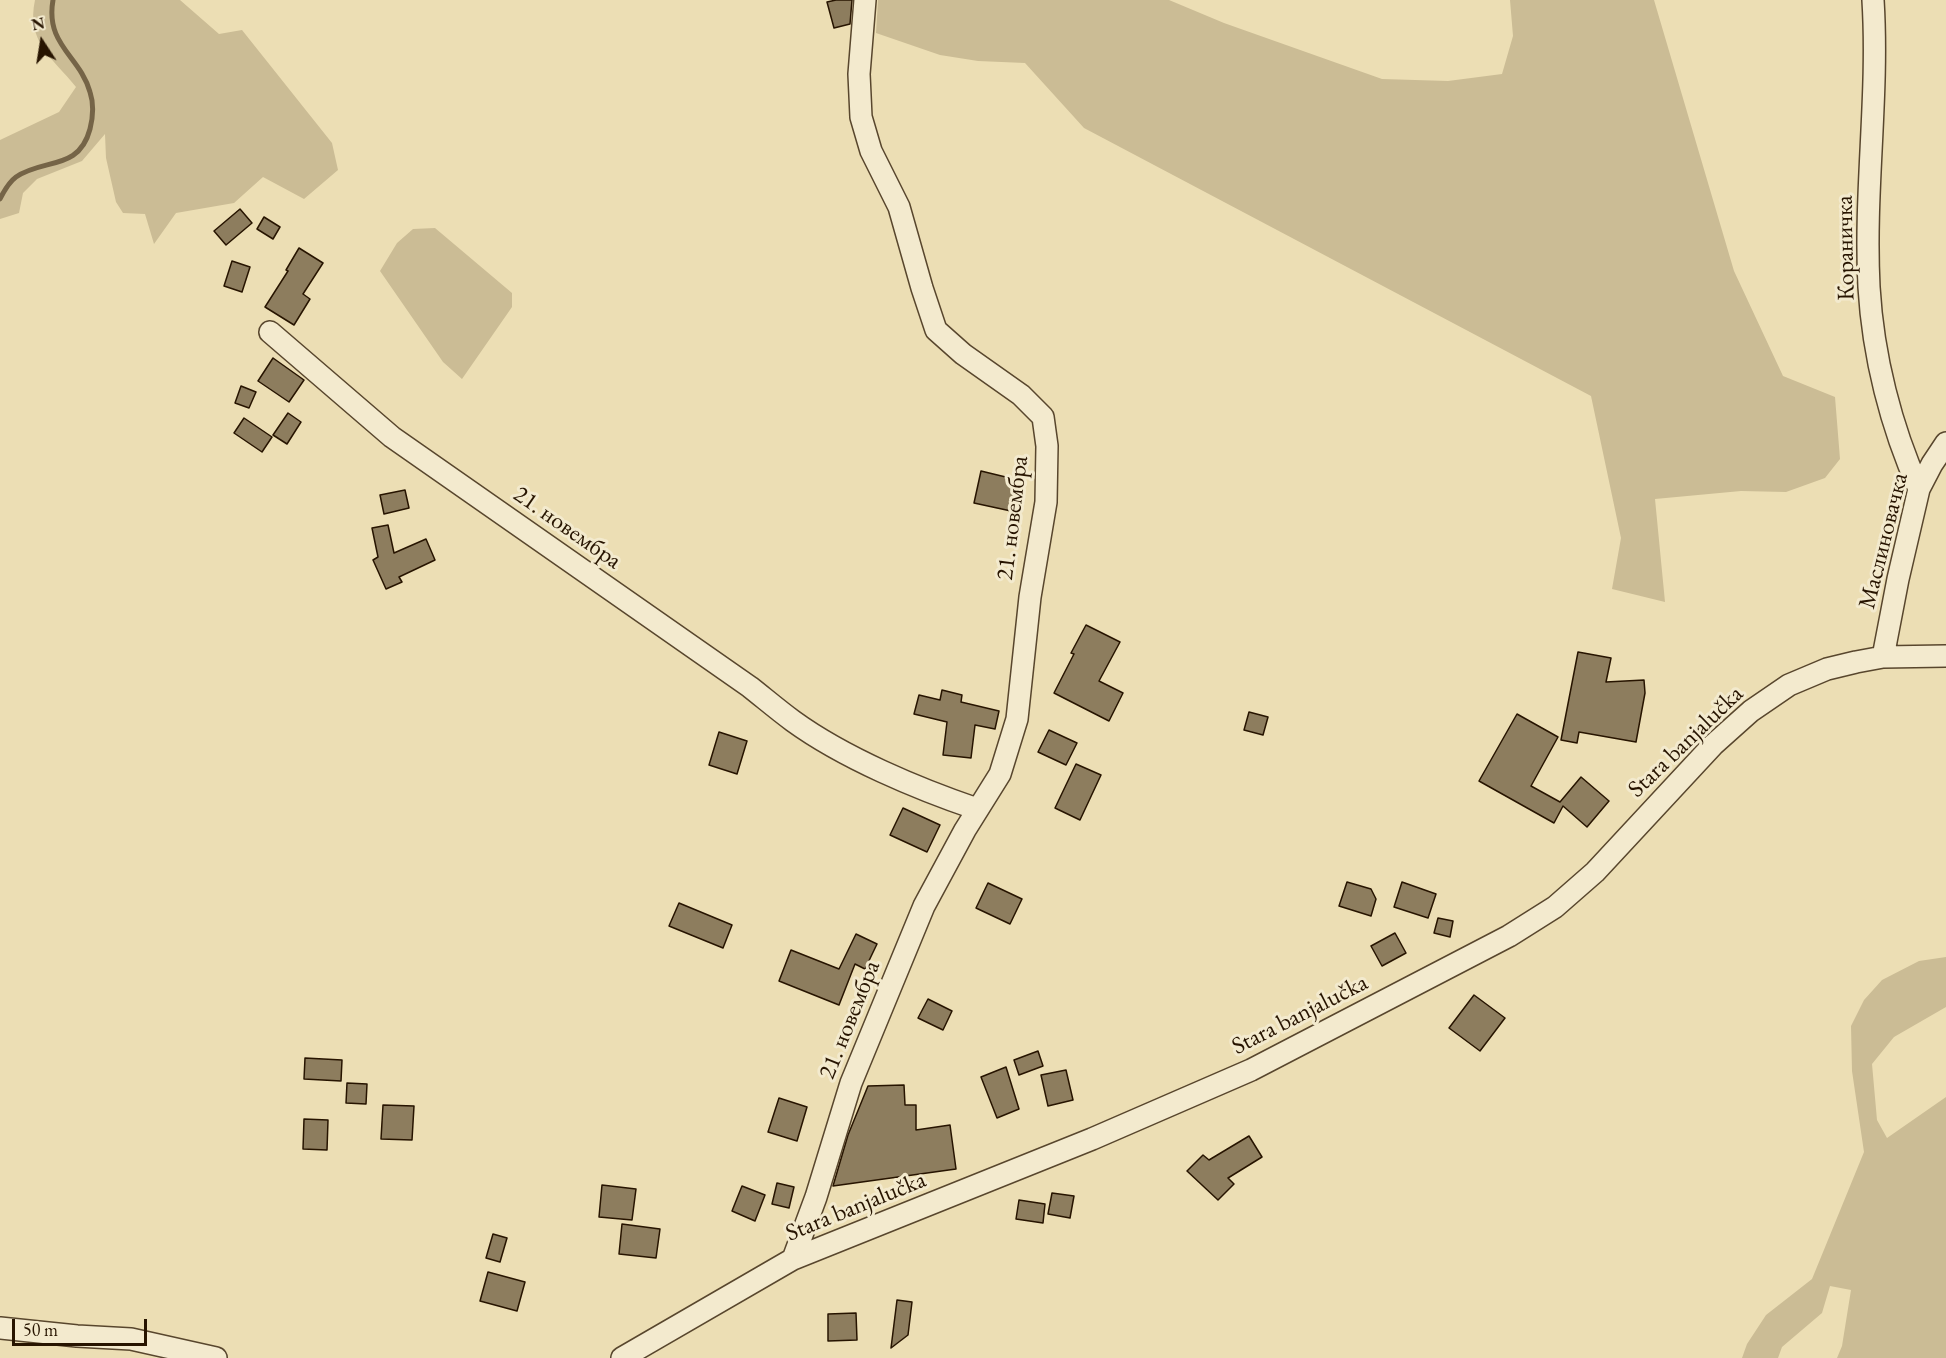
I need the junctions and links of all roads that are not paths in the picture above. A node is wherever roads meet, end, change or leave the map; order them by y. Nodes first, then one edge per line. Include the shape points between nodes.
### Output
1 (865, 0) edge
2 (1873, 0) edge
3 (270, 332) dead end
4 (1946, 443) edge
5 (1919, 489) junction
6 (1946, 656) edge
7 (1883, 657) junction
8 (977, 809) junction
9 (793, 1259) junction
10 (0, 1328) edge
11 (216, 1358) edge
12 (622, 1358) edge

1 - 8 street, 21. новембра via 859,74 861,117 872,151 899,207 936,330 1021,395 1043,417 1046,502 1030,597 1017,719 1000,774
2 - 5 street, Кораничка via 1876,37 1869,286 1884,386 1904,456
3 - 8 street, 21. новембра via 392,437 795,722 891,775
4 - 5 street, Маслиновачка
5 - 7 street, Маслиновачка
6 - 7 street, Stara banjalučka
7 - 9 street, Stara banjalučka via 1827,669 1789,686 1751,711 1713,745 1595,872 1555,907 1509,936 1251,1070 1092,1139
8 - 9 street, 21. новембра via 924,906 887,994 851,1083
9 - 12 street, Stara banjalučka
10 - 11 street via 131,1339

